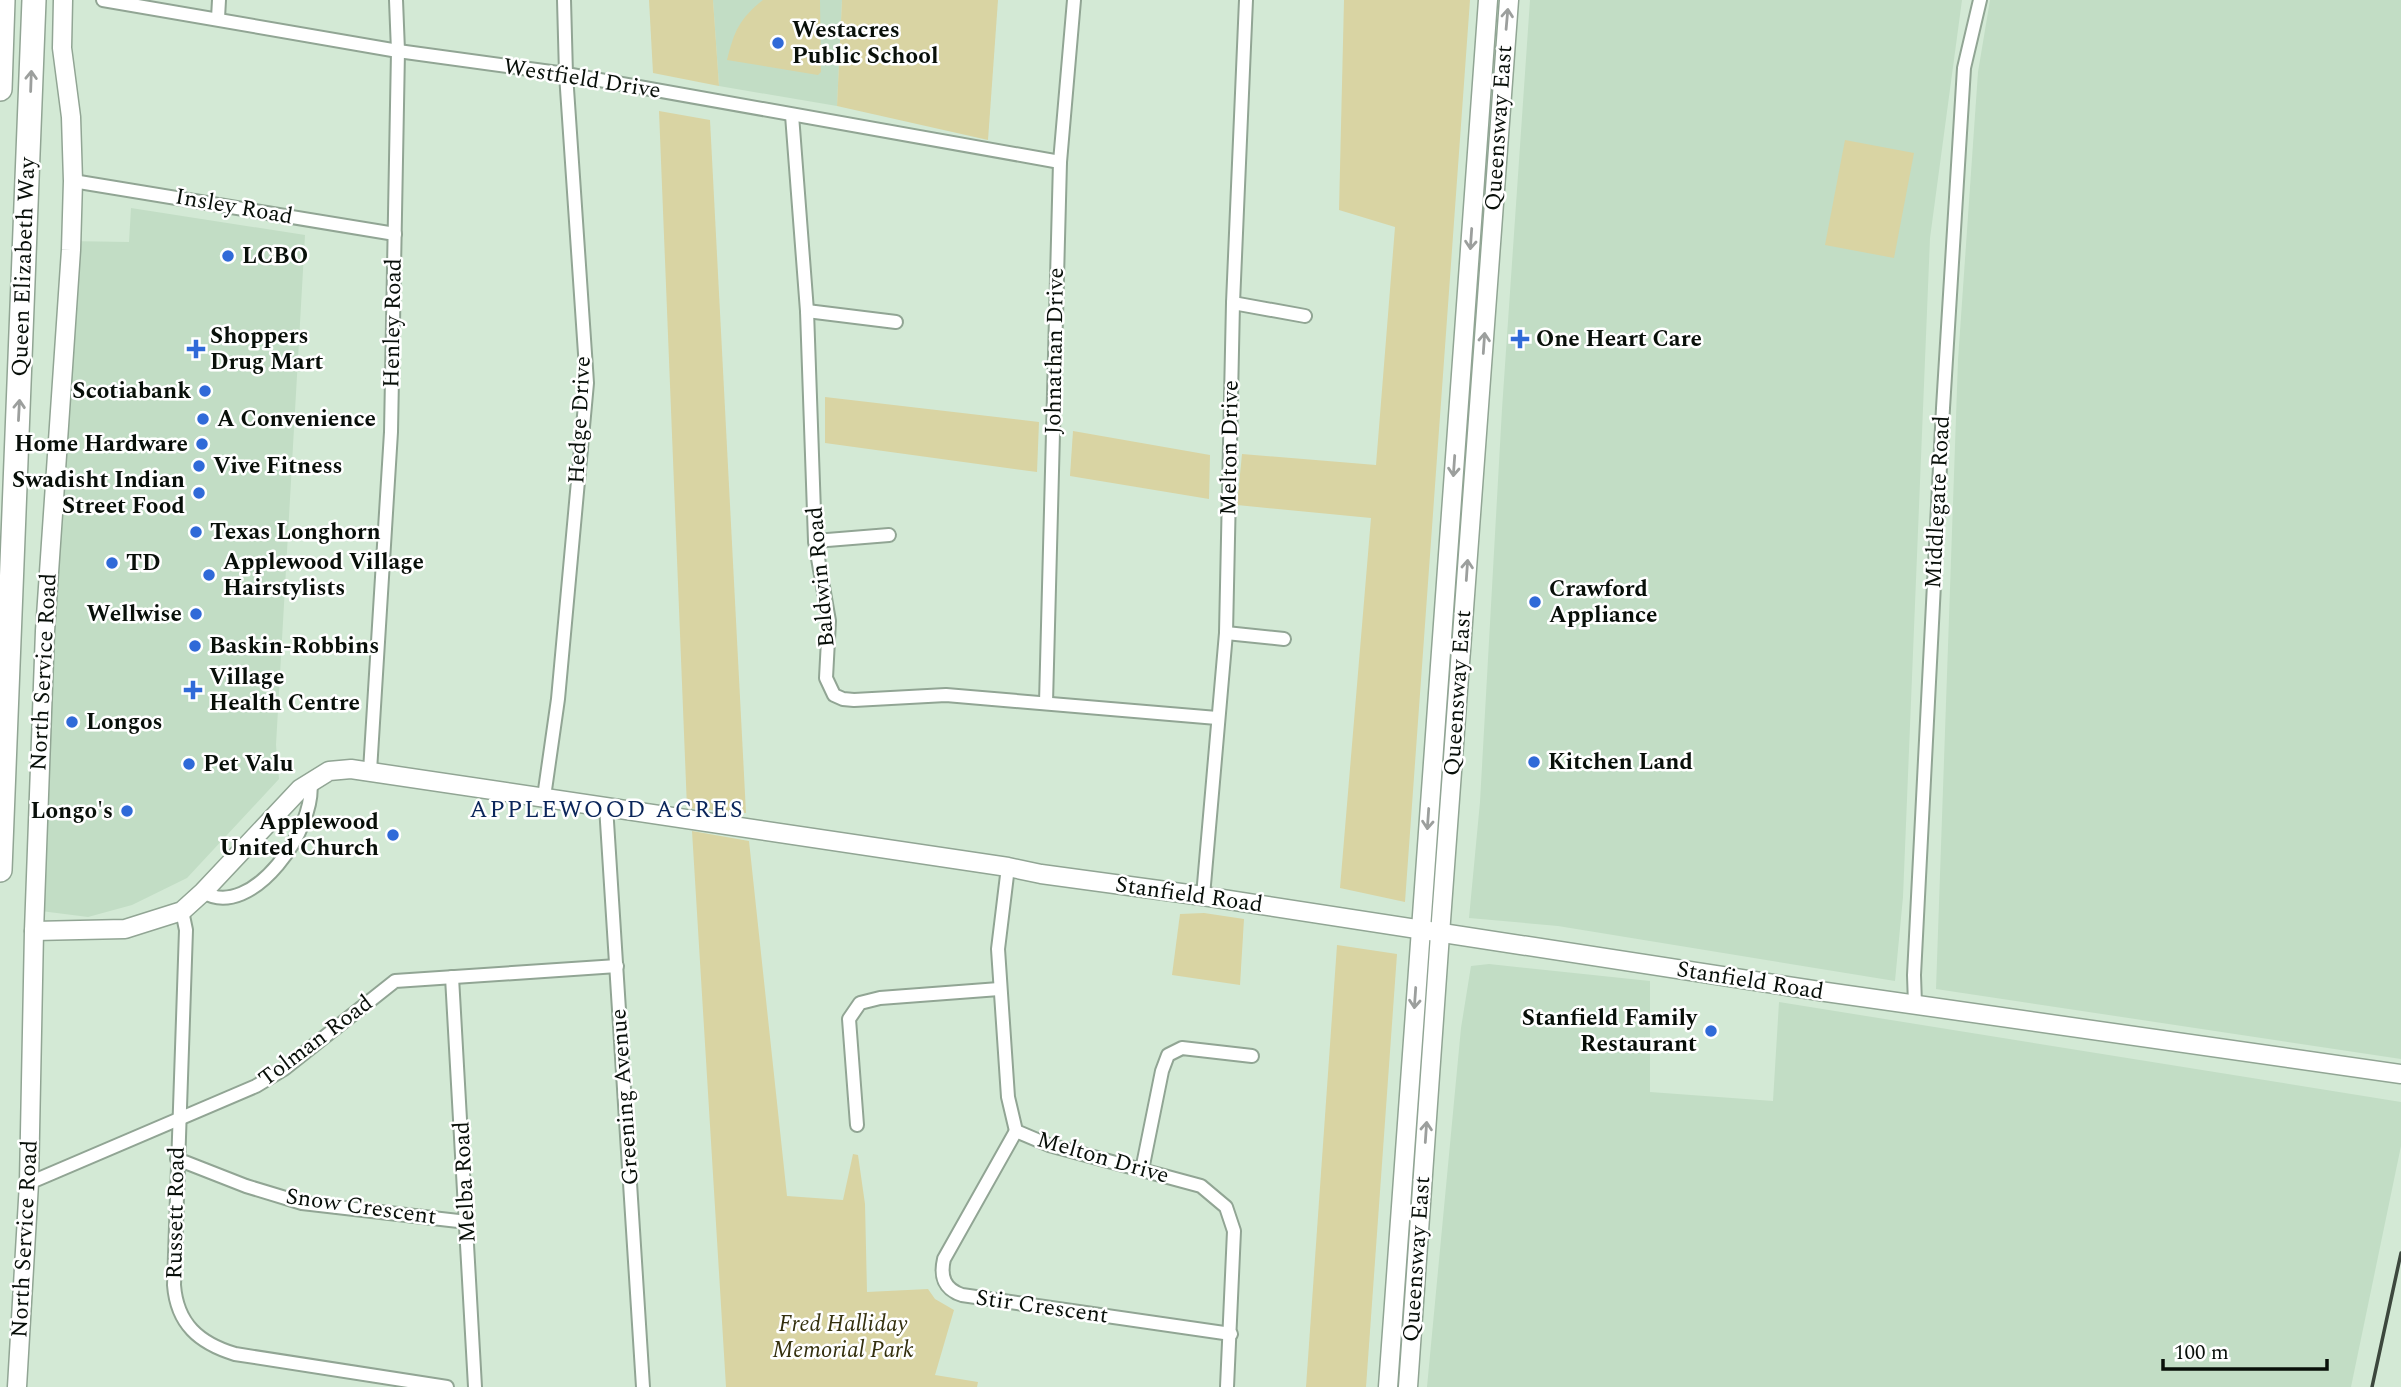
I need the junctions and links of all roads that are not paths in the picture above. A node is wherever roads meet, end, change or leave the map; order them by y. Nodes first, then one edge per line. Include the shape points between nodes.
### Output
1 (3, 0) edge
2 (34, 0) edge
3 (63, 0) edge
4 (103, 0) edge
5 (219, 0) edge
6 (396, 0) edge
7 (564, 0) edge
8 (1074, 0) edge
9 (1246, 0) edge
10 (1488, 0) edge
11 (1509, 0) edge
12 (1980, 0) edge
13 (218, 18) junction
14 (398, 51) junction
15 (566, 74) junction
16 (0, 89) edge
17 (792, 115) junction
18 (1060, 162) junction
19 (73, 181) junction
20 (395, 234) junction
21 (1233, 303) junction
22 (807, 311) junction
23 (1305, 316) dead end
24 (896, 322) dead end
25 (889, 536) dead end
26 (815, 541) junction
27 (1226, 633) junction
28 (1284, 639) dead end
29 (1046, 703) junction
30 (1217, 718) junction
31 (370, 771) junction
32 (310, 781) junction
33 (544, 796) junction
34 (606, 806) junction
35 (1008, 867) junction
36 (0, 870) edge
37 (204, 892) junction
38 (1203, 896) junction
39 (181, 911) junction
40 (1420, 930) junction
41 (34, 931) junction
42 (1440, 934) junction
43 (617, 966) junction
44 (453, 977) junction
45 (999, 989) junction
46 (1916, 1005) junction
47 (1252, 1056) dead end
48 (2401, 1074) edge
49 (179, 1119) junction
50 (857, 1125) dead end
51 (1016, 1130) junction
52 (177, 1159) junction
53 (1142, 1170) junction
54 (29, 1183) junction
55 (467, 1222) junction
56 (1231, 1334) junction
57 (17, 1387) edge
58 (447, 1387) edge
59 (475, 1387) edge
60 (643, 1387) edge
61 (1227, 1387) edge
62 (1388, 1387) edge
63 (1409, 1387) edge

1 - 16 highway
36 -> 2 highway, Queen Elizabeth Way
3 - 19 main road, North Service Road via 62,48
4 - 13 street, Westfield Drive
5 - 13 street
6 - 14 street, Henley Road
7 - 15 street, Hedge Drive
8 - 18 street, Johnathan Drive
9 - 21 street, Melton Drive
10 -> 40 main road, Queensway East
42 -> 11 main road, Queensway East
12 - 46 street, Middlegate Road via 1963,78 1914,975
13 - 14 street, Westfield Drive
14 - 15 street, Westfield Drive
14 - 20 street, Henley Road
15 - 17 street, Westfield Drive
15 - 33 street, Hedge Drive via 587,383 558,699
17 - 18 street, Westfield Drive
17 - 22 street, Baldwin Road
18 - 29 street, Johnathan Drive
19 - 20 street, Insley Road
19 - 41 main road, North Service Road via 45,631
20 - 31 street, Henley Road via 391,432
21 - 23 street
21 - 27 street, Melton Drive
22 - 24 street
22 - 26 street, Baldwin Road
25 - 26 street
26 - 29 street, Baldwin Road via 829,621 826,678 834,695 854,700 946,695
27 - 28 street
27 - 30 street, Melton Drive
29 - 30 street, Baldwin Road
30 - 38 street, Melton Drive
31 - 32 main road, Stanfield Road via 339,769
31 - 33 main road, Stanfield Road
32 - 37 main road, Stanfield Road
32 - 37 street via 307,815 283,861 259,883 222,900
33 - 34 main road, Stanfield Road
34 - 35 main road, Stanfield Road
34 - 43 street, Greening Avenue
35 - 38 main road, Stanfield Road
35 - 45 street, Melton Drive via 998,949
37 - 39 main road, Stanfield Road
38 - 40 main road, Stanfield Road
39 - 41 main road, Stanfield Road via 125,929
39 - 49 street, Russett Road via 186,930
40 - 42 main road, Stanfield Road
40 -> 62 main road, Queensway East
41 - 54 main road, North Service Road
42 - 46 main road, Stanfield Road
63 -> 42 main road, Queensway East
43 - 44 street, Tolman Road
43 - 60 street, Greening Avenue
44 - 49 street, Tolman Road via 395,981 284,1069
44 - 55 street, Melba Road
45 - 50 street via 860,1003 849,1019
45 - 51 street, Melton Drive via 1008,1097
46 - 48 main road, Stanfield Road
47 - 53 street via 1186,1048 1168,1055
49 - 52 street, Russett Road
49 - 54 street, Tolman Road
51 - 53 street, Melton Drive via 1049,1145
51 - 56 street, Stir Crescent via 944,1259 942,1276 948,1286 962,1295
52 - 55 street, Snow Crescent via 302,1203
52 - 58 street, Russett Road via 175,1296 191,1329 206,1344 234,1354
53 - 56 street, Melton Drive via 1201,1186 1226,1207 1234,1231
54 - 57 main road, North Service Road
55 - 59 street, Melba Road
56 - 61 street, Melton Drive

